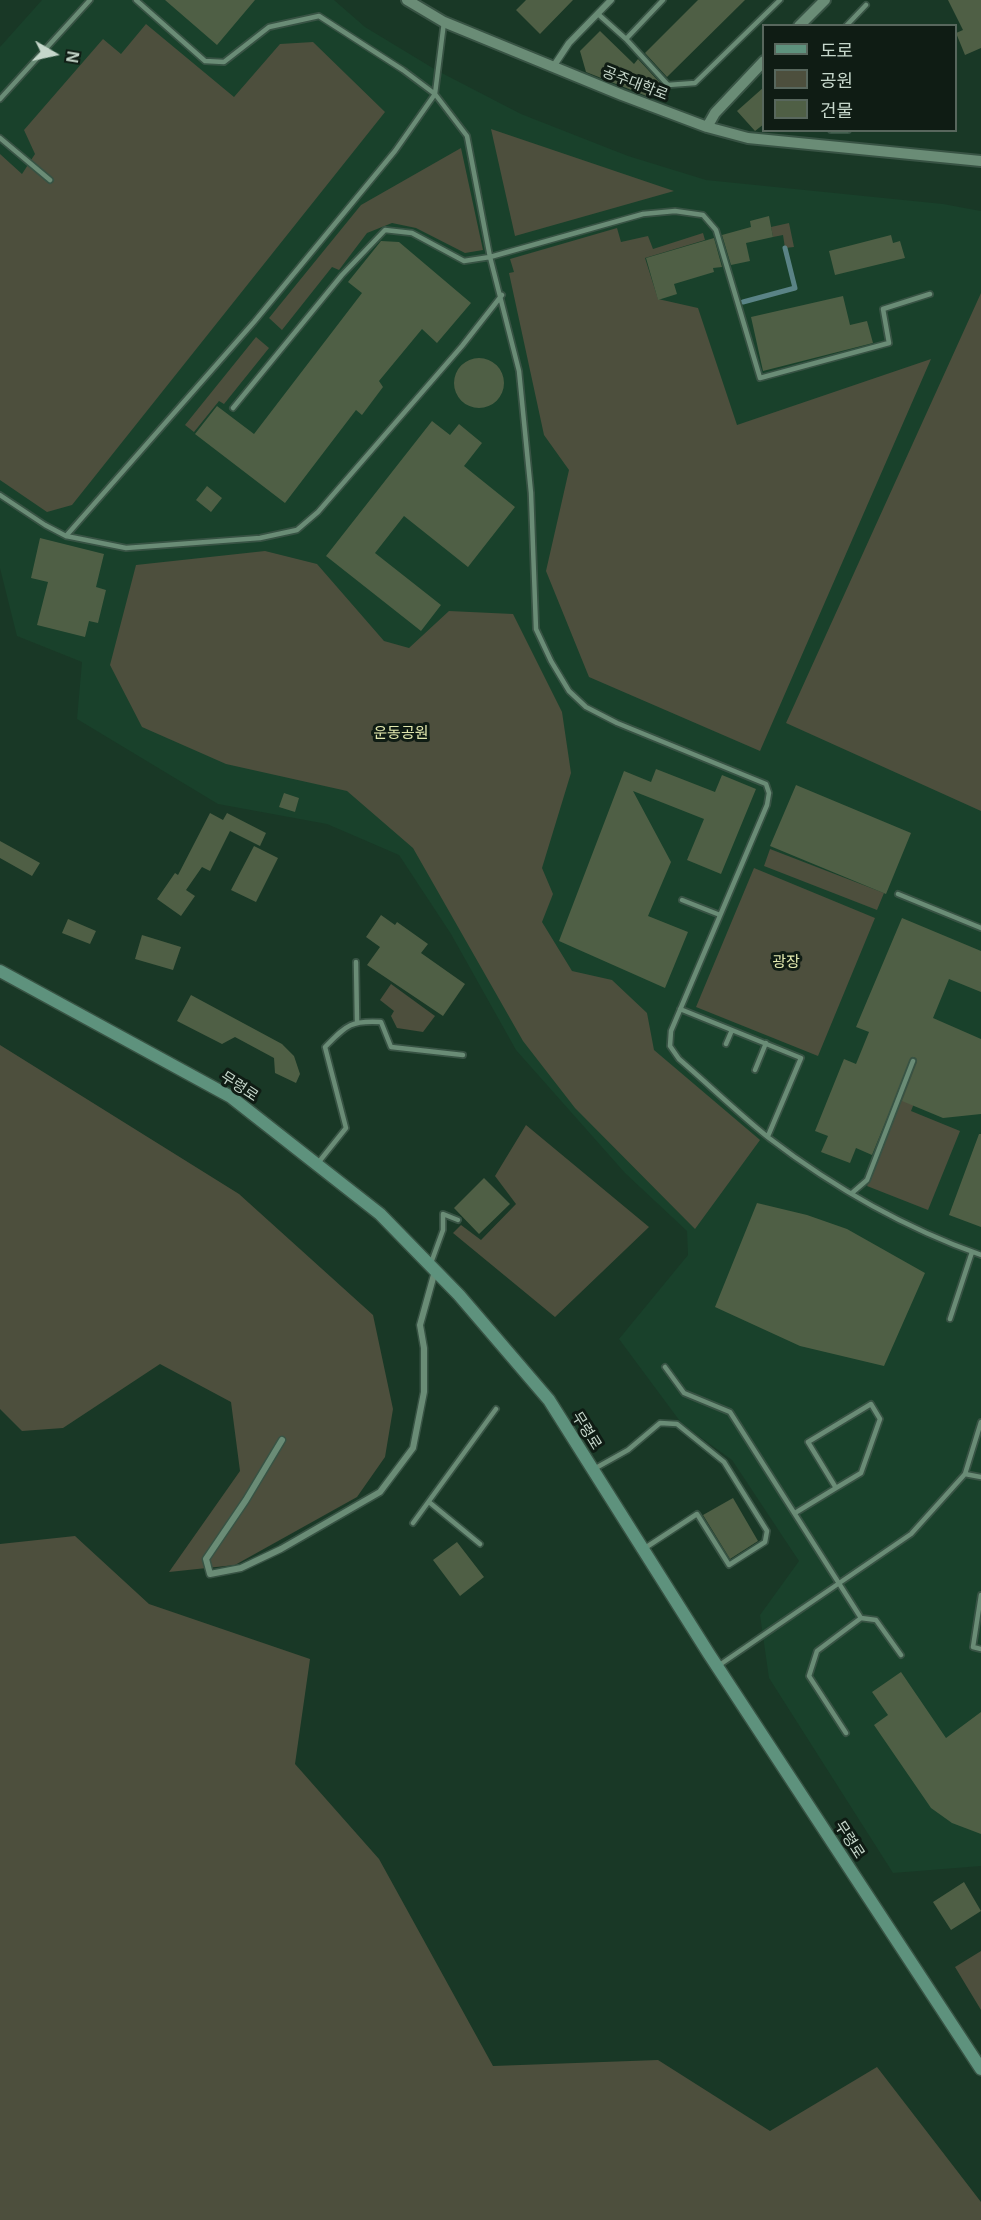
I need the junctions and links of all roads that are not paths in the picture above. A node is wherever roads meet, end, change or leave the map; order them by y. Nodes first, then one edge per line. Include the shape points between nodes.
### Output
1 (90, 0) edge
2 (136, 0) edge
3 (407, 0) edge
4 (611, 0) edge
5 (663, 0) edge
6 (780, 0) edge
7 (825, 0) edge
8 (866, 5) dead end
9 (598, 14) junction
10 (444, 22) junction
11 (801, 24) edge
12 (848, 24) edge
13 (626, 39) junction
14 (762, 64) edge
15 (553, 67) junction
16 (435, 94) junction
17 (0, 99) edge
18 (707, 127) junction
19 (0, 138) edge
20 (981, 161) edge
21 (50, 180) dead end
22 (490, 257) junction
23 (930, 294) dead end
24 (502, 295) junction
25 (233, 408) dead end
26 (0, 495) edge
27 (66, 536) junction
28 (898, 894) dead end
29 (682, 900) dead end
30 (720, 915) junction
31 (981, 928) edge
32 (356, 962) dead end
33 (0, 971) edge
34 (680, 1009) junction
35 (357, 1021) junction
36 (732, 1030) junction
37 (766, 1043) junction
38 (726, 1044) dead end
39 (463, 1055) dead end
40 (913, 1061) dead end
41 (755, 1070) dead end
42 (768, 1136) junction
43 (318, 1163) junction
44 (852, 1193) junction
45 (458, 1220) dead end
46 (972, 1252) junction
47 (981, 1255) edge
48 (433, 1268) junction
49 (950, 1319) dead end
50 (665, 1367) dead end
51 (496, 1409) dead end
52 (981, 1422) edge
53 (282, 1440) dead end
54 (593, 1470) junction
55 (965, 1474) junction
56 (981, 1477) edge
57 (836, 1488) junction
58 (429, 1502) junction
59 (795, 1513) junction
60 (413, 1523) dead end
61 (480, 1544) dead end
62 (643, 1549) junction
63 (839, 1583) junction
64 (981, 1595) edge
65 (861, 1618) junction
66 (981, 1649) edge
67 (901, 1655) dead end
68 (717, 1667) junction
69 (846, 1733) dead end
70 (981, 2069) edge

1 - 17 lane
2 - 16 lane via 205,61 224,62 269,27 319,16
3 - 10 street, 공주대학로
4 - 9 street
5 - 13 lane
6 - 13 lane via 695,83 668,85
7 - 11 street
8 - 12 lane
9 - 13 lane
9 - 15 street via 569,43
10 - 15 street, 공주대학로
10 - 16 lane
14 - 18 street via 715,113
15 - 18 street, 공주대학로
16 - 22 lane via 467,136
16 - 27 lane via 395,151 254,322
18 - 20 street, 공주대학로 via 748,138
19 - 21 lane
22 - 23 lane via 643,214 675,211 703,215 716,230 760,378 889,343 883,309
22 - 24 lane
22 - 25 lane via 464,261 412,233 385,230 342,275
24 - 27 lane via 318,512 297,530 260,538 126,548
24 - 30 lane via 520,382 531,493 536,629 551,661 569,692 586,707 766,784 767,804
26 - 27 lane
28 - 31 lane
29 - 30 lane
30 - 34 lane
32 - 35 lane
33 - 43 main road, 무령로 via 231,1098
34 - 36 lane
34 - 42 lane via 670,1046 679,1059
35 - 39 lane via 381,1022 391,1047
35 - 43 lane via 325,1047 346,1128
36 - 37 lane
36 - 38 lane
37 - 41 lane
37 - 42 lane via 801,1058
40 - 44 lane via 867,1180
42 - 44 lane
43 - 48 main road, 무령로 via 380,1214
44 - 46 lane via 925,1233
45 - 48 lane via 443,1214
46 - 47 lane
46 - 49 lane
48 - 53 street via 420,1325 424,1392 413,1448 380,1492 241,1568 210,1574 206,1559
48 - 54 main road, 무령로 via 549,1400
50 - 59 lane via 684,1393 730,1412
51 - 58 lane
52 - 55 lane
54 - 62 main road, 무령로
54 - 62 lane via 628,1450 660,1423 677,1424 724,1462 767,1531 765,1542 732,1565 721,1555 697,1514
55 - 56 lane
55 - 63 lane via 911,1534
57 - 57 lane via 861,1473 880,1419 871,1404 808,1442
57 - 59 lane
58 - 60 lane
58 - 61 lane
59 - 63 lane
62 - 68 main road, 무령로
63 - 65 lane
63 - 68 lane
64 - 66 lane via 973,1647
65 - 67 lane via 876,1620
65 - 69 lane via 817,1651 809,1676
68 - 70 main road, 무령로

